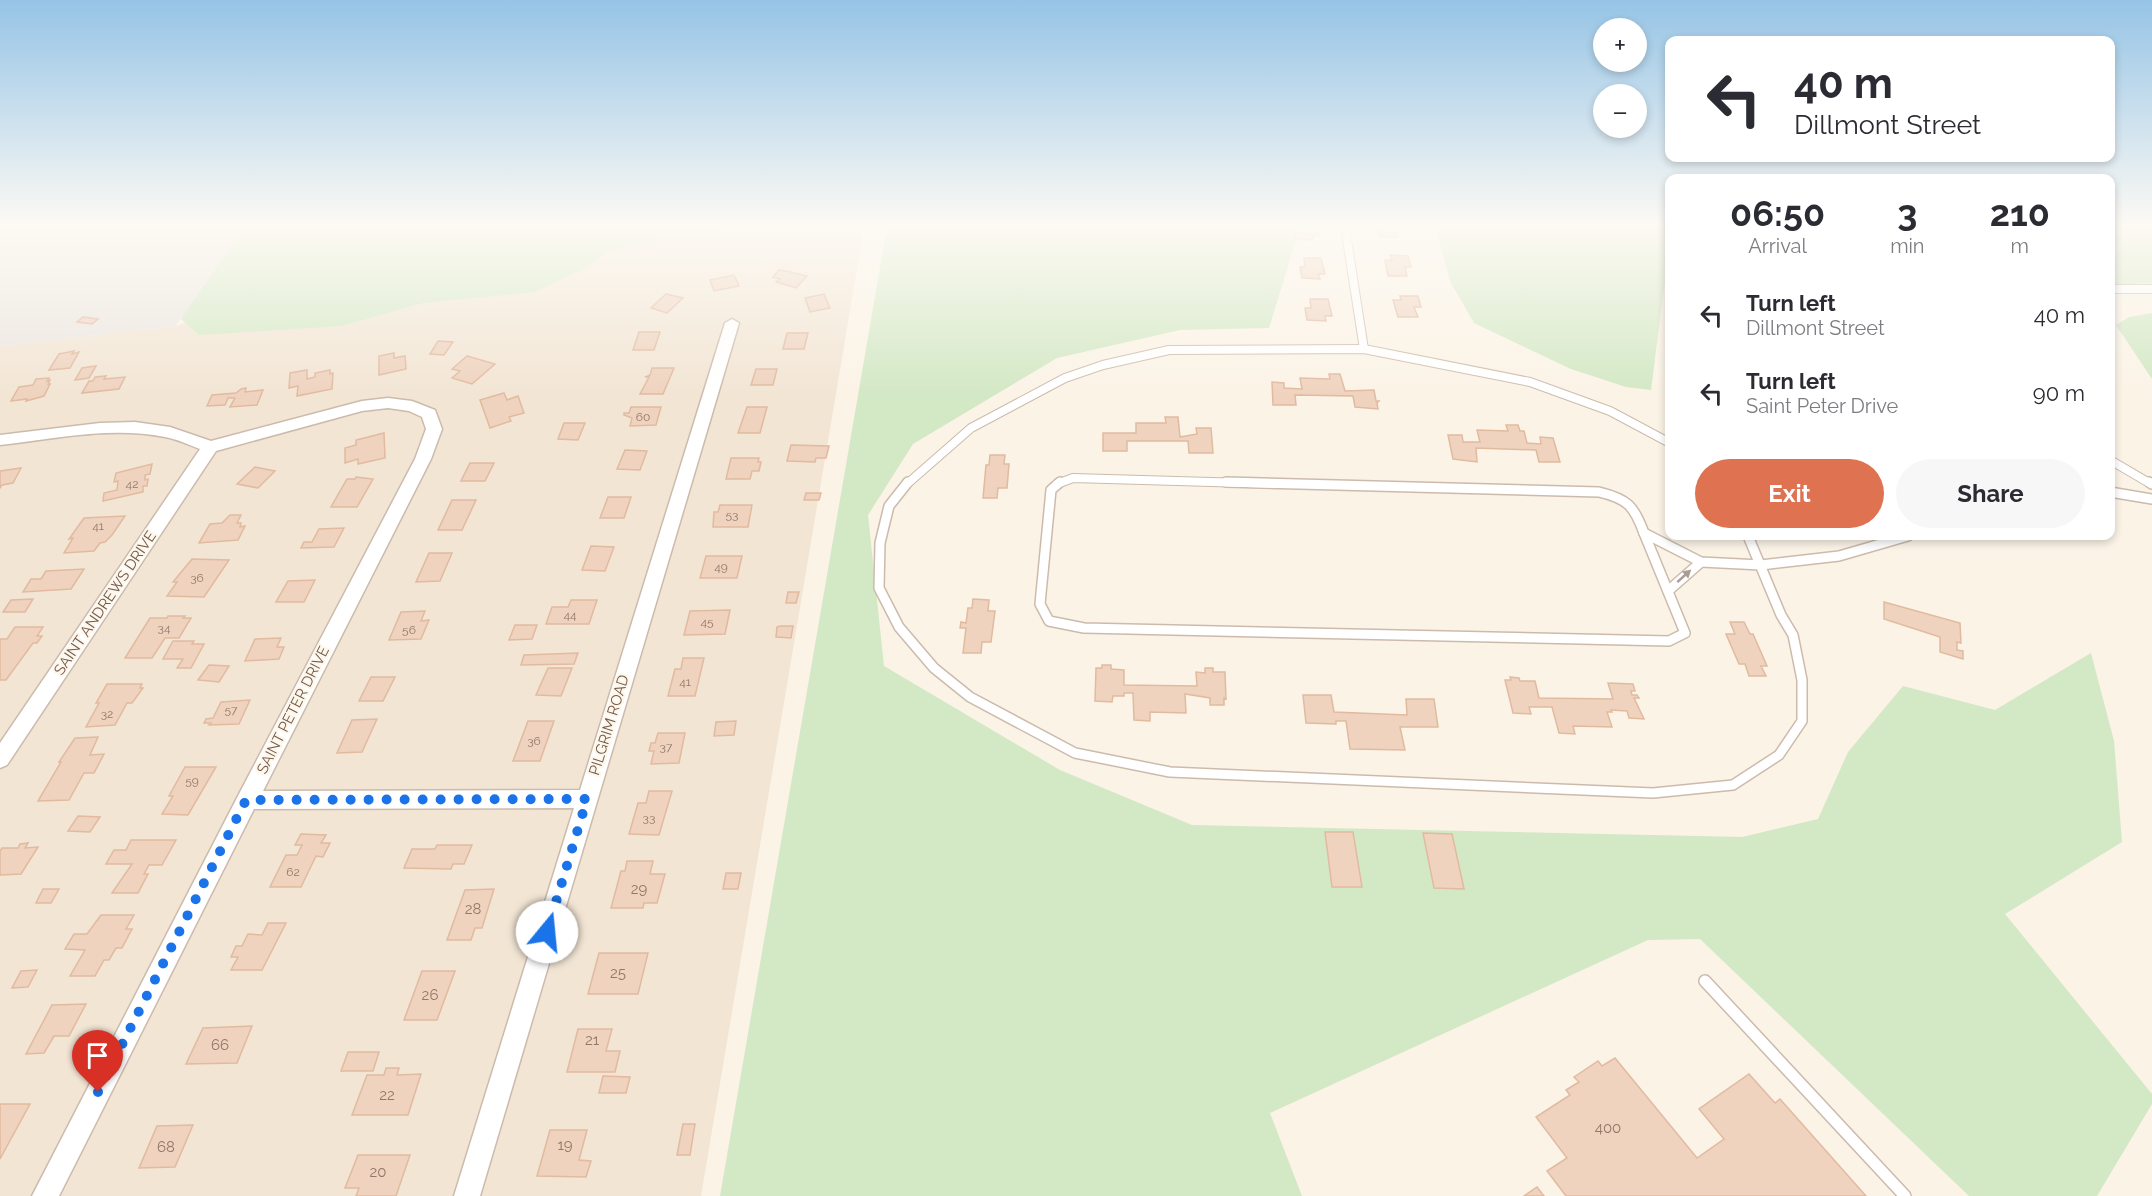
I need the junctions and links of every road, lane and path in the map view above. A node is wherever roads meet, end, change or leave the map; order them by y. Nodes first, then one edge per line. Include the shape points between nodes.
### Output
1 (1354, 283) edge
2 (2115, 289) edge
3 (2152, 289) edge
4 (732, 323) dead end
5 (1364, 349) junction
6 (0, 440) edge
7 (1665, 440) edge
8 (210, 447) junction
9 (2115, 463) edge
10 (2152, 484) edge
11 (2115, 493) edge
12 (2152, 499) edge
13 (1644, 533) junction
14 (1750, 540) edge
15 (1894, 540) edge
16 (1701, 562) junction
17 (1761, 565) junction
18 (1668, 591) junction
19 (0, 759) edge
20 (587, 799) junction
21 (246, 800) junction
22 (1705, 981) dead end
23 (45, 1196) edge
24 (467, 1196) edge
25 (1905, 1196) edge

1 - 5 lane
2 - 3 lane
4 - 20 street, PILGRIM ROAD
5 - 7 lane via 1530,382 1610,411
5 - 17 lane via 1169,350 1065,378 971,428 909,481 889,506 880,543 879,588 899,627 934,668 970,697 1075,753 1170,772 1653,793 1733,784 1779,755 1802,721 1802,680 1793,635
6 - 8 street via 135,427 170,432
8 - 19 street, SAINT ANDREWS DRIVE
8 - 21 street, SAINT PETER DRIVE via 362,406 388,403 412,406 429,414 434,429 423,459
9 - 10 lane
11 - 12 lane
13 - 16 lane
13 - 18 lane
13 - 18 lane via 1634,506 1620,497 1599,492 1074,477 1057,483 1051,490 1040,604 1048,621 1084,628 1669,640 1684,633
14 - 17 lane
15 - 17 lane via 1839,556
16 - 17 lane
18 -> 16 lane
20 - 21 street
20 - 24 street, PILGRIM ROAD
21 - 23 street, SAINT PETER DRIVE
22 - 25 lane

